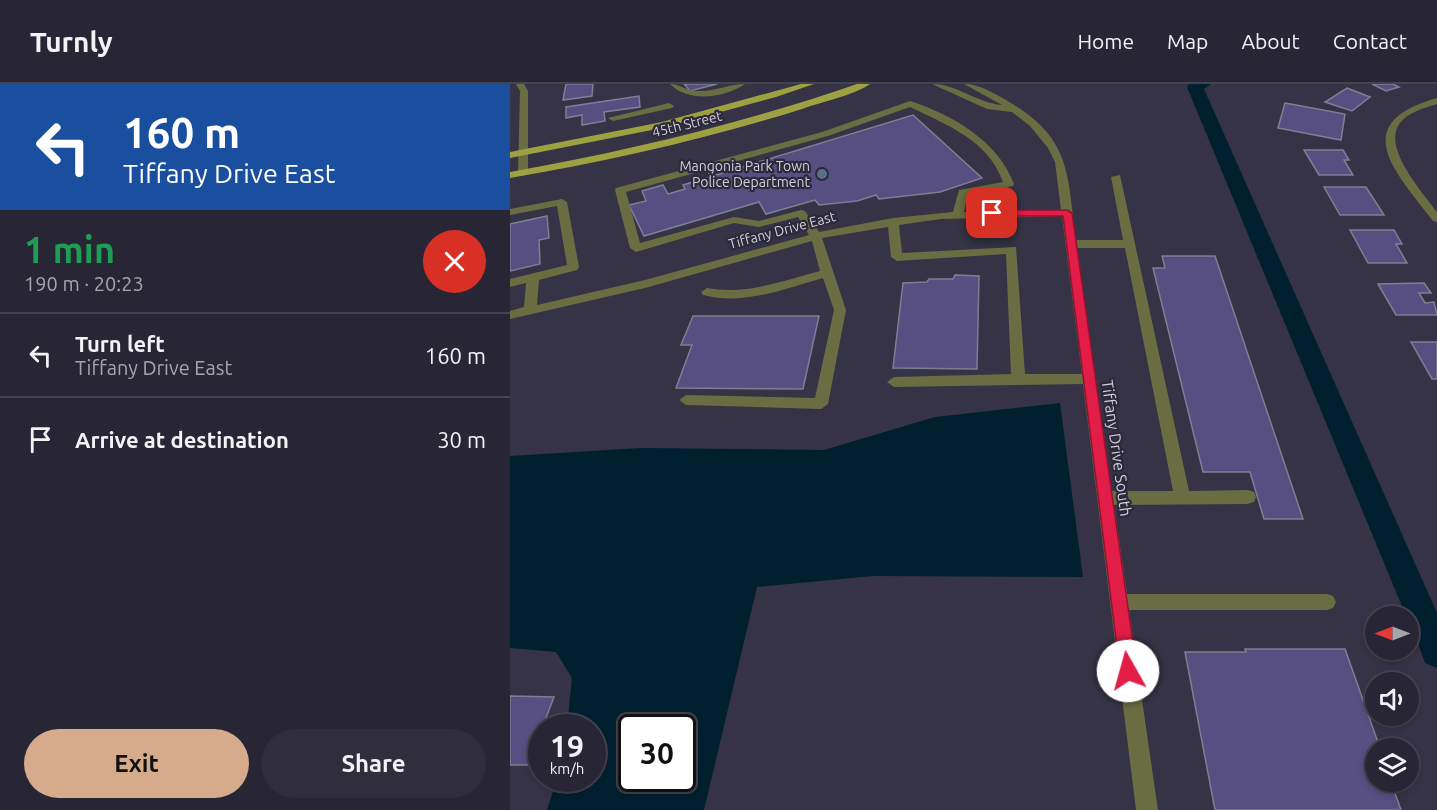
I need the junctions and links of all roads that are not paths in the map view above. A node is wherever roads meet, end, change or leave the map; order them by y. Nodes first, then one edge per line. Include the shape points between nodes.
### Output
1 (520, 84) edge
2 (674, 84) edge
3 (741, 84) edge
4 (810, 84) edge
5 (866, 84) edge
6 (936, 84) edge
7 (968, 84) edge
8 (724, 89) junction
9 (1437, 100) edge
10 (739, 105) junction
11 (669, 106) dead end
12 (1015, 109) junction
13 (642, 112) junction
14 (613, 118) dead end
15 (648, 129) junction
16 (522, 153) junction
17 (510, 155) edge
18 (523, 173) junction
19 (510, 175) edge
20 (1116, 177) dead end
21 (510, 212) edge
22 (1067, 213) junction
23 (958, 215) junction
24 (1437, 219) edge
25 (893, 221) junction
26 (816, 236) junction
27 (1071, 244) junction
28 (1130, 244) junction
29 (827, 273) junction
30 (532, 278) junction
31 (510, 283) edge
32 (707, 292) dead end
33 (530, 311) junction
34 (510, 315) edge
35 (1018, 379) junction
36 (1089, 379) junction
37 (894, 382) dead end
38 (686, 400) dead end
39 (1182, 495) junction
40 (1248, 497) dead end
41 (1105, 498) junction
42 (1119, 602) junction
43 (1327, 602) dead end
44 (1147, 810) edge

1 - 16 street via 524,92
2 - 8 street via 684,93 695,95
3 - 8 street
4 - 10 main road, 45th Street
5 - 18 main road, 45th Street via 728,129
6 - 12 street via 990,107
7 - 12 street, Tiffany Drive South
8 - 10 street
9 - 24 street via 1401,117 1392,127 1389,139 1397,161
10 - 15 main road, 45th Street
11 - 13 street
12 - 22 street, Tiffany Drive South via 1041,130 1055,148
13 - 14 street
13 - 15 street
15 - 16 main road, 45th Street
16 - 17 main road, 45th Street
16 - 18 street
18 - 19 main road, 45th Street
20 - 28 street
21 - 30 street via 562,202 573,267
22 - 23 street, Tiffany Drive East
22 - 27 street, Tiffany Drive South
23 - 25 street, Tiffany Drive East
23 - 26 street via 963,192 1009,184 1007,176 977,138 910,104 825,134 620,190 636,248 734,220 759,224 801,213
25 - 26 street, Tiffany Drive East
25 - 35 street via 897,257 1012,250
26 - 29 street
26 - 33 street, Tiffany Drive East via 645,284
27 - 28 street
27 - 36 street, Tiffany Drive South
28 - 39 street
29 - 32 street via 744,296 725,297
29 - 38 street via 840,310 822,404
30 - 31 street
30 - 33 street
33 - 34 street, Tiffany Drive East
35 - 36 street
35 - 37 street
36 - 41 street, Tiffany Drive South
39 - 40 street
39 - 41 street
41 - 42 street, Tiffany Drive South
42 - 43 street
42 - 44 street, Tiffany Drive South

